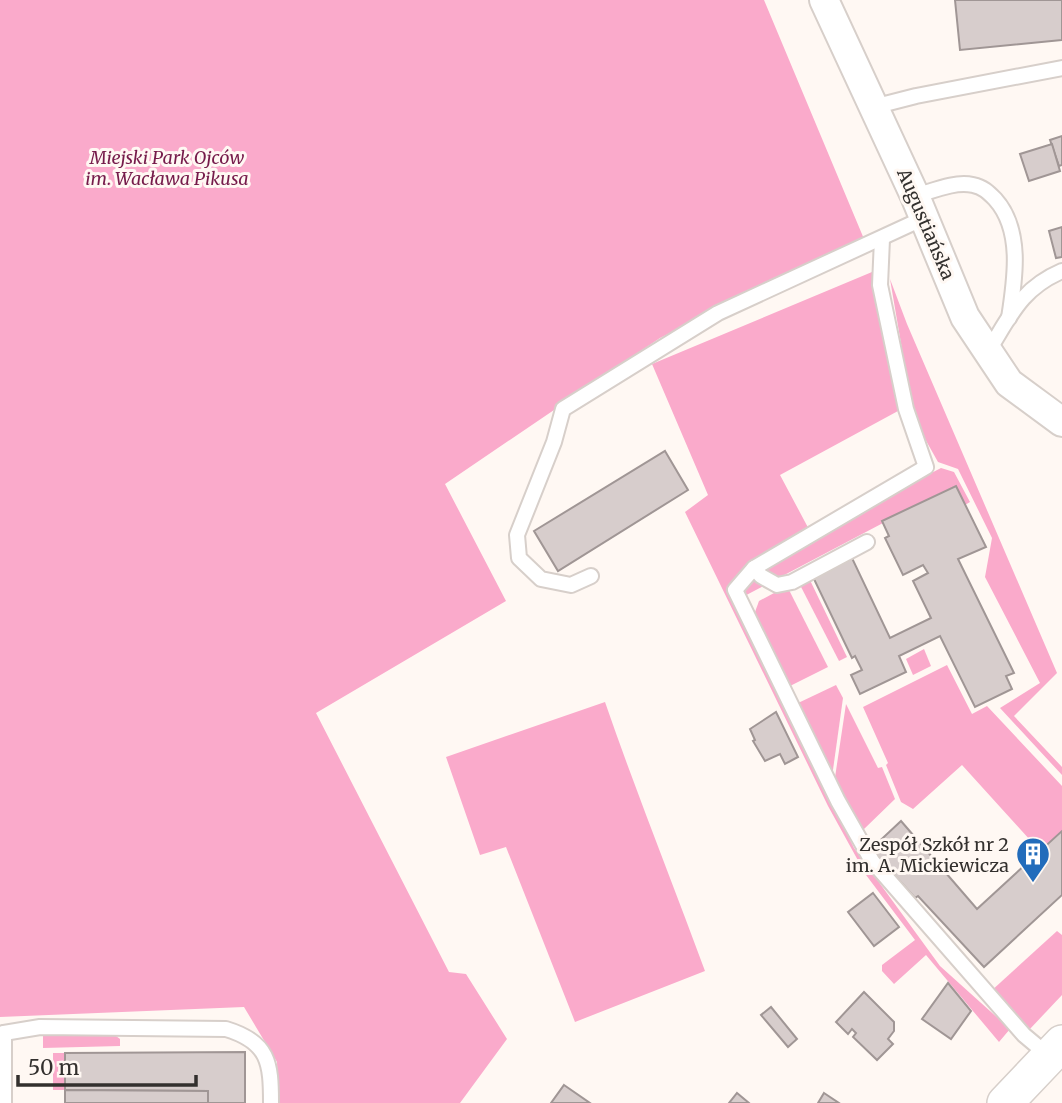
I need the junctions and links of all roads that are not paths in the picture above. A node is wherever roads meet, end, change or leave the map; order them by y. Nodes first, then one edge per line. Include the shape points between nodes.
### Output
1 (824, 0) edge
2 (1062, 68) edge
3 (873, 107) junction
4 (919, 207) junction
5 (882, 239) junction
6 (1062, 271) edge
7 (1009, 318) junction
8 (987, 353) junction
9 (1062, 422) edge
10 (867, 542) dead end
11 (754, 568) junction
12 (592, 576) dead end
13 (2, 1033) edge
14 (1056, 1049) edge
15 (4, 1103) edge
16 (271, 1103) edge
17 (1005, 1103) edge

1 - 3 street, Augustiańska
2 - 3 lane
3 - 4 street, Augustiańska
4 - 5 lane
4 - 7 lane via 958,184 986,189 1002,207 1010,224 1014,254
4 - 8 street, Augustiańska via 965,317
5 - 11 lane via 880,285 906,409 926,467
5 - 12 lane via 718,313 563,409 517,535 519,558 541,579 571,584
6 - 7 lane via 1025,293
7 - 8 lane
8 - 9 street, Augustiańska via 1009,383
10 - 11 lane via 792,582 777,585
11 - 14 lane via 735,590 738,598 872,861 1024,1035
13 - 15 lane
13 - 16 lane via 40,1027 226,1029 244,1034 262,1050 271,1069
14 - 17 street

